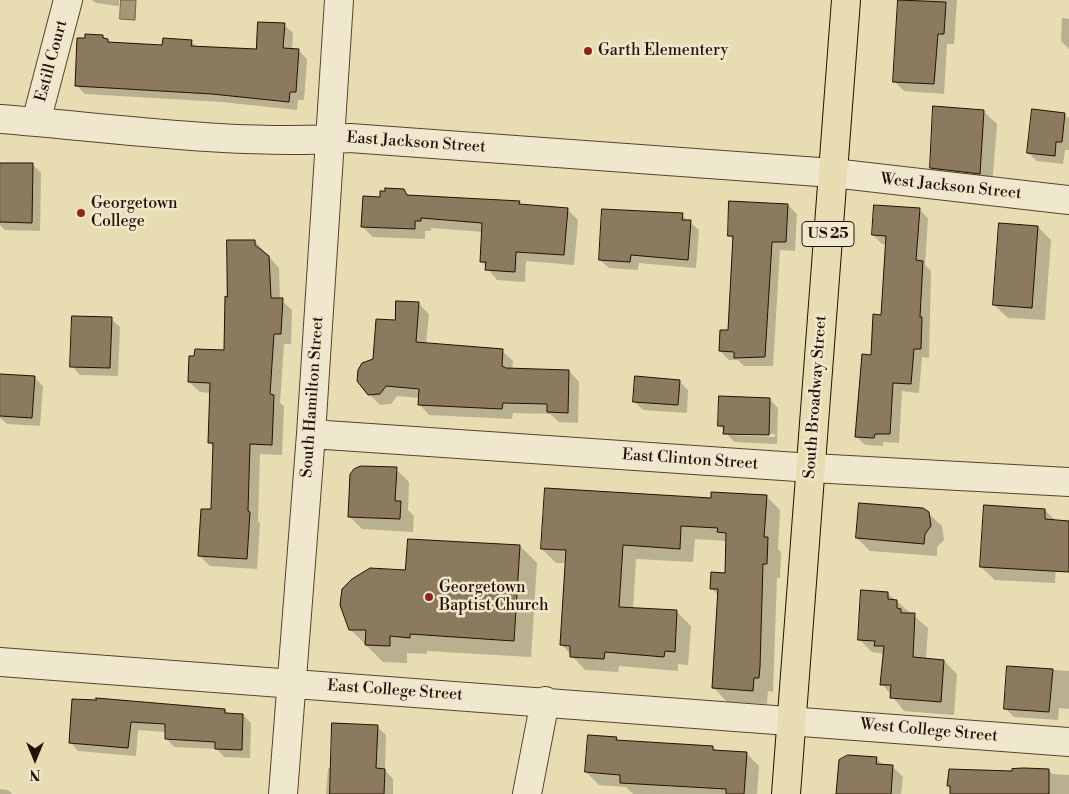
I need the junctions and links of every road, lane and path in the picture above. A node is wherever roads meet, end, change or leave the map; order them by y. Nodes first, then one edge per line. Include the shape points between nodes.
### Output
1 (68, 0) edge
2 (339, 0) edge
3 (846, 0) edge
4 (0, 119) edge
5 (36, 122) junction
6 (330, 139) junction
7 (833, 173) junction
8 (1069, 200) edge
9 (311, 434) junction
10 (812, 468) junction
11 (1069, 482) edge
12 (0, 662) edge
13 (290, 684) junction
14 (545, 701) junction
15 (790, 720) junction
16 (1069, 742) edge
17 (283, 794) edge
18 (527, 794) edge
19 (786, 794) edge

1 - 5 street, Estill Court
2 - 6 street, South Hamilton Street
3 - 7 main road, South Broadway Street / US 25
4 - 5 street, East Jackson Street
5 - 6 street, East Jackson Street via 199,135 305,141
6 - 7 street, East Jackson Street
6 - 9 street, South Hamilton Street
7 - 8 street, West Jackson Street
7 - 10 main road, South Broadway Street / US 25
9 - 10 street, East Clinton Street
9 - 13 street, South Hamilton Street
10 - 11 street, East Clinton Street
10 - 15 main road, South Broadway Street / US 25
12 - 13 street, East College Street
13 - 14 street, East College Street
13 - 17 street, South Hamilton Street
14 - 15 street, East College Street
14 - 18 street
15 - 16 street, West College Street
15 - 19 main road, South Broadway Street / US 25

